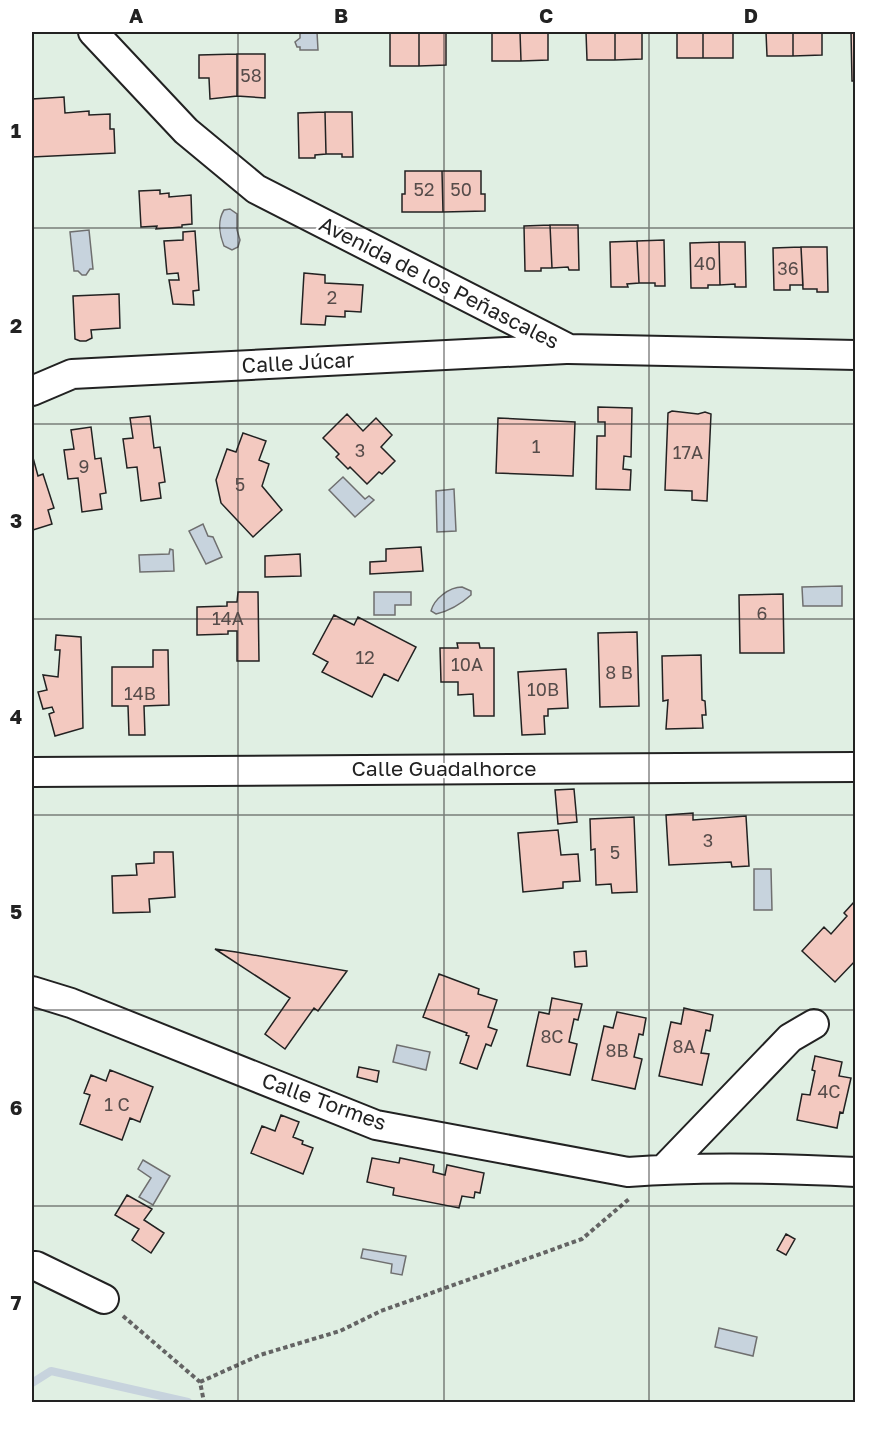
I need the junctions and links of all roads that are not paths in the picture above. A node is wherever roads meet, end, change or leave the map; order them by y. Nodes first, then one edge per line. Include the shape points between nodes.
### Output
1 (93, 32) edge
2 (568, 349) junction
3 (855, 355) edge
4 (32, 391) edge
5 (855, 767) edge
6 (32, 772) edge
7 (32, 991) edge
8 (814, 1024) dead end
9 (664, 1169) junction
10 (855, 1172) edge
11 (32, 1266) edge
12 (104, 1299) road end

1 - 2 street, Avenida de los Peñascales via 186,131 256,189
2 - 3 street, Avenida de los Peñascales
2 - 4 street, Calle Júcar via 72,374
5 - 6 street, Calle Guadalhorce
7 - 9 street, Calle Tormes via 376,1125 628,1172
8 - 9 street via 790,1038
9 - 10 street, Calle Tormes via 767,1167
11 - 12 street

